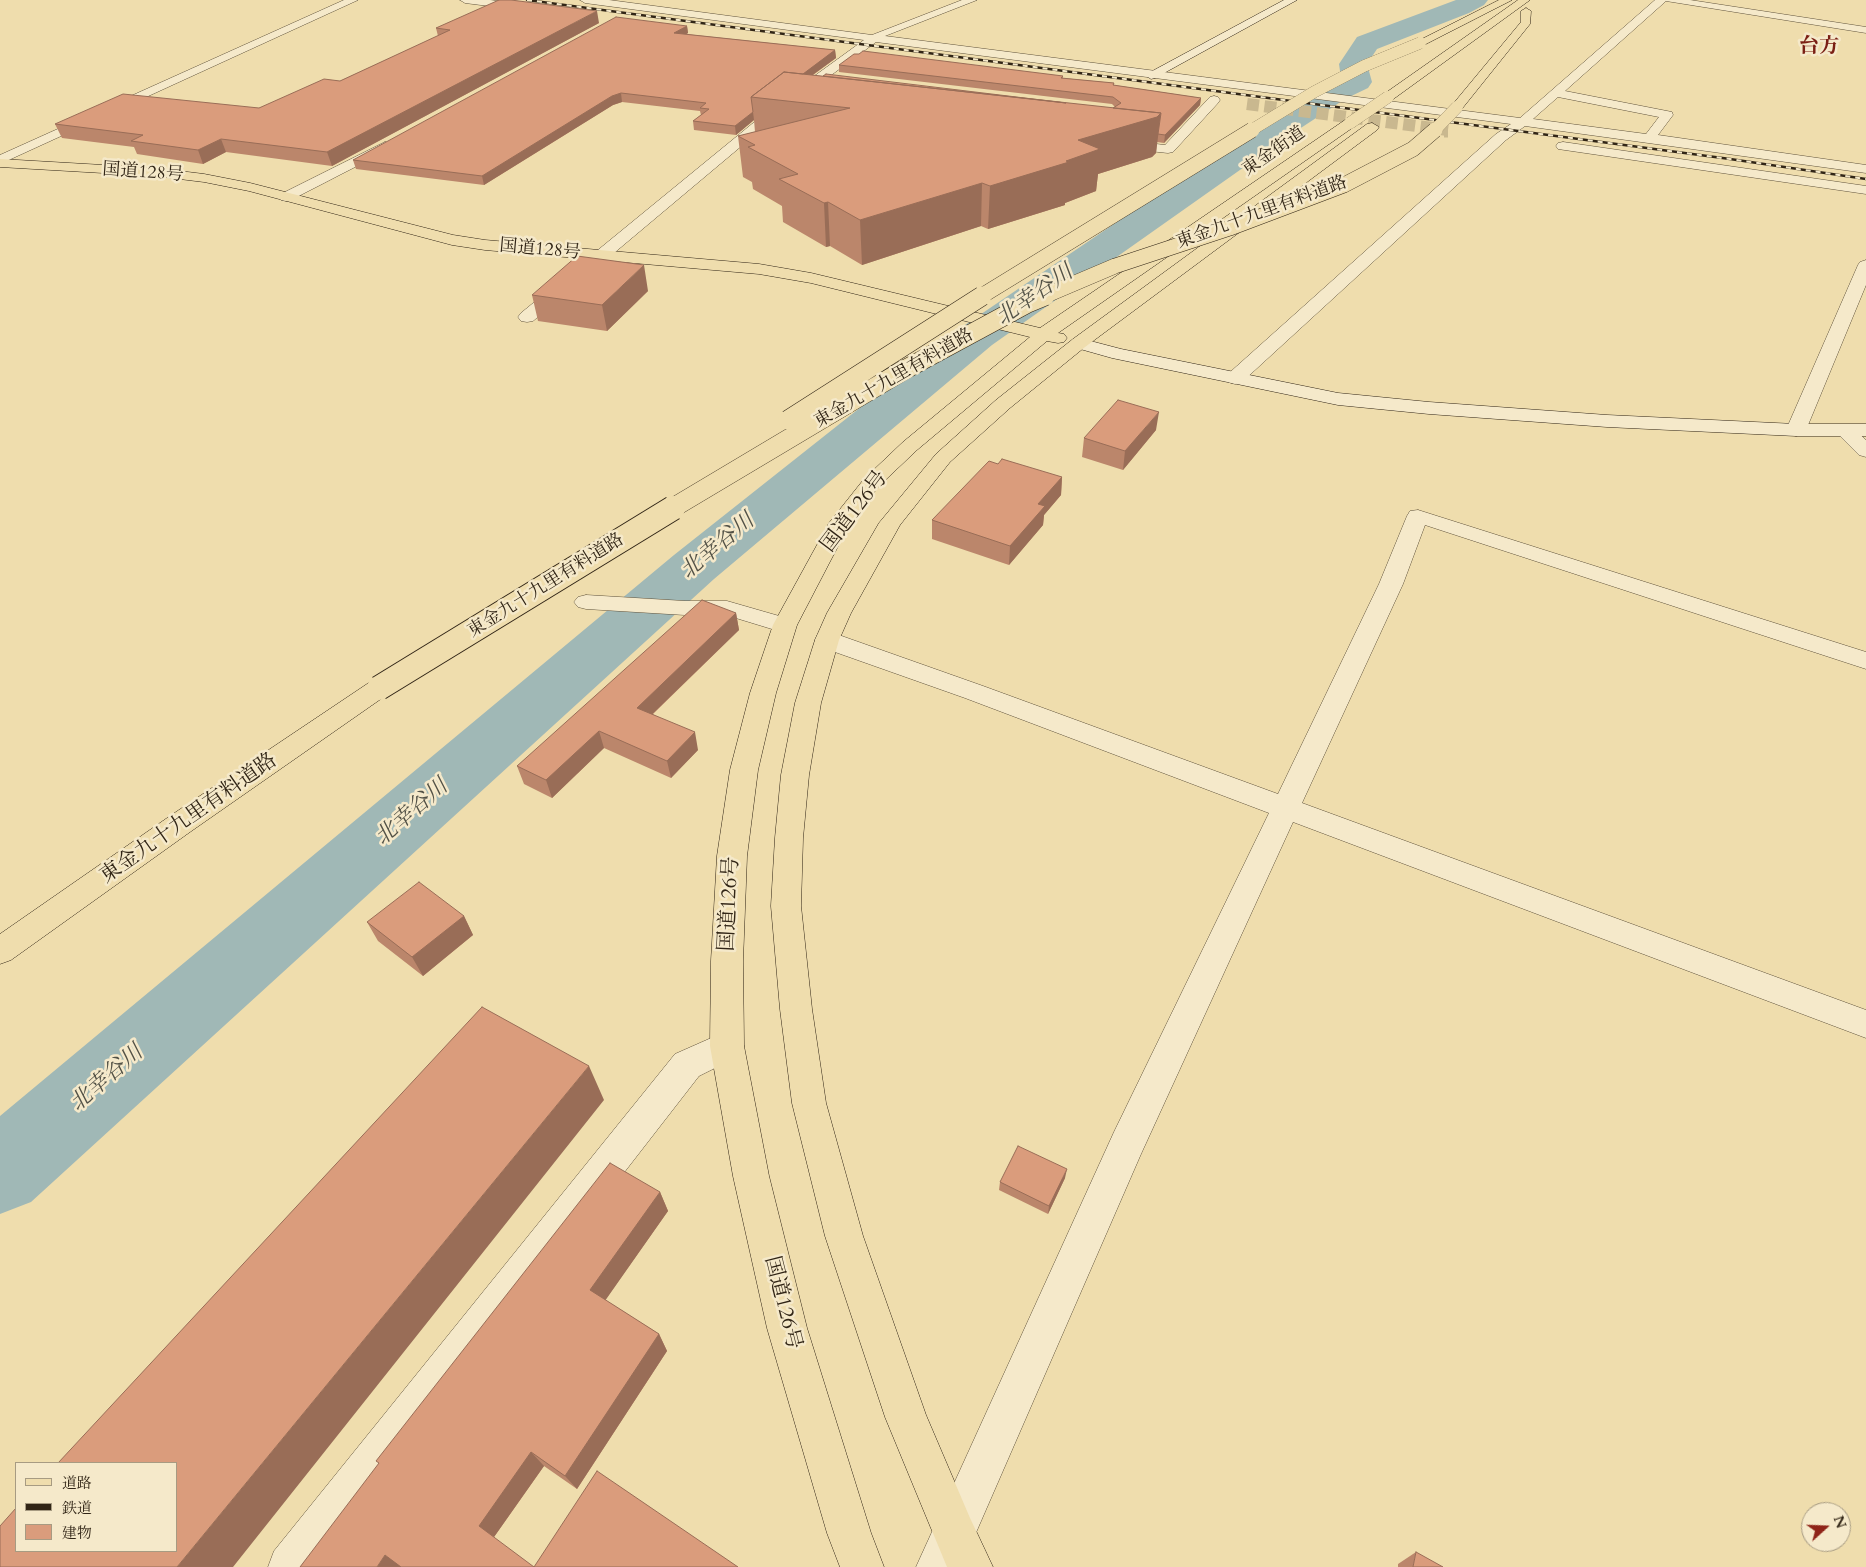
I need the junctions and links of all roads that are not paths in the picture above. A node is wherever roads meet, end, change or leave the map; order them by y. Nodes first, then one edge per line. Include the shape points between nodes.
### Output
1 (353, 0) edge
2 (465, 0) edge
3 (585, 0) edge
4 (972, 0) edge
5 (1292, 0) edge
6 (1507, 0) edge
7 (1662, 0) edge
8 (1670, 0) edge
9 (1528, 6) edge
10 (541, 10) edge
11 (1866, 30) edge
12 (876, 38) junction
13 (833, 50) edge
14 (1471, 52) dead end
15 (853, 53) junction
16 (871, 55) edge
17 (823, 75) junction
18 (1151, 75) junction
19 (842, 78) edge
20 (1556, 93) junction
21 (1412, 97) dead end
22 (1195, 98) edge
23 (784, 104) junction
24 (803, 107) edge
25 (1523, 122) junction
26 (1484, 134) dead end
27 (1501, 137) junction
28 (1649, 138) junction
29 (398, 139) edge
30 (1521, 140) dead end
31 (1109, 142) edge
32 (1550, 144) dead end
33 (0, 161) edge
34 (1866, 170) edge
35 (1866, 190) edge
36 (286, 197) junction
37 (599, 256) junction
38 (1866, 265) edge
39 (527, 317) dead end
40 (1044, 334) junction
41 (1079, 343) junction
42 (1235, 378) junction
43 (1796, 430) junction
44 (1866, 430) edge
45 (1845, 431) junction
46 (1866, 450) edge
47 (586, 602) dead end
48 (785, 625) junction
49 (827, 640) junction
50 (1866, 661) edge
51 (379, 688) junction
52 (1285, 809) junction
53 (0, 951) edge
54 (1866, 1024) edge
55 (727, 1046) junction
56 (954, 1556) edge
57 (290, 1567) edge
58 (862, 1567) edge

1 - 33 street
2 - 10 street
3 - 12 street
4 - 12 street
5 - 18 street
6 - 51 main road, 東金九十九里有料道路, bridge via 1420,43 1336,79 1049,253 536,578
7 - 20 street
8 - 11 street
9 - 14 main road
9 - 40 main road, 東金街道, bridge via 1350,123
9 - 51 main road, 東金九十九里有料道路, bridge via 1526,22 1457,107 1413,149 1344,186 1115,266 1028,303 749,460
12 - 15 street
12 - 18 street
13 - 15 street
15 - 16 street
15 - 17 street
17 - 19 street
17 - 23 street
18 - 25 street
20 - 25 street
20 - 28 street via 1667,115
21 - 41 main road, 東金街道
22 - 31 street via 1218,101 1168,149
23 - 24 street
23 - 37 street
25 - 27 street
25 - 28 street
26 - 27 street
27 - 30 street
27 - 42 street
28 - 34 street
29 - 36 street
32 - 35 street
33 - 36 main road, 国道128号 via 204,178
36 - 37 main road, 国道128号 via 452,240
37 - 39 street
37 - 40 main road, 国道128号 via 759,269 811,278
38 - 43 street
40 - 41 main road, 国道128号
40 - 48 main road, 国道126号 via 910,446 871,483 837,528
41 - 42 street
41 - 49 main road, 国道126号 via 943,458 890,523
42 - 43 street via 1338,399 1428,408 1607,422
43 - 45 street
44 - 45 street
45 - 46 street
47 - 48 street via 727,608
48 - 55 main road, 国道126号 via 763,693 744,770 732,856 726,960
49 - 52 street
49 - 56 main road, 国道126号 via 808,703 795,775 789,838 786,906 797,1018 809,1103 844,1236
50 - 52 street via 1418,516 1391,584
51 - 53 main road, 東金九十九里有料道路
52 - 54 street
52 - 56 street via 1123,1153
55 - 57 street via 687,1065
55 - 58 main road, 国道126号 via 751,1176 787,1328

